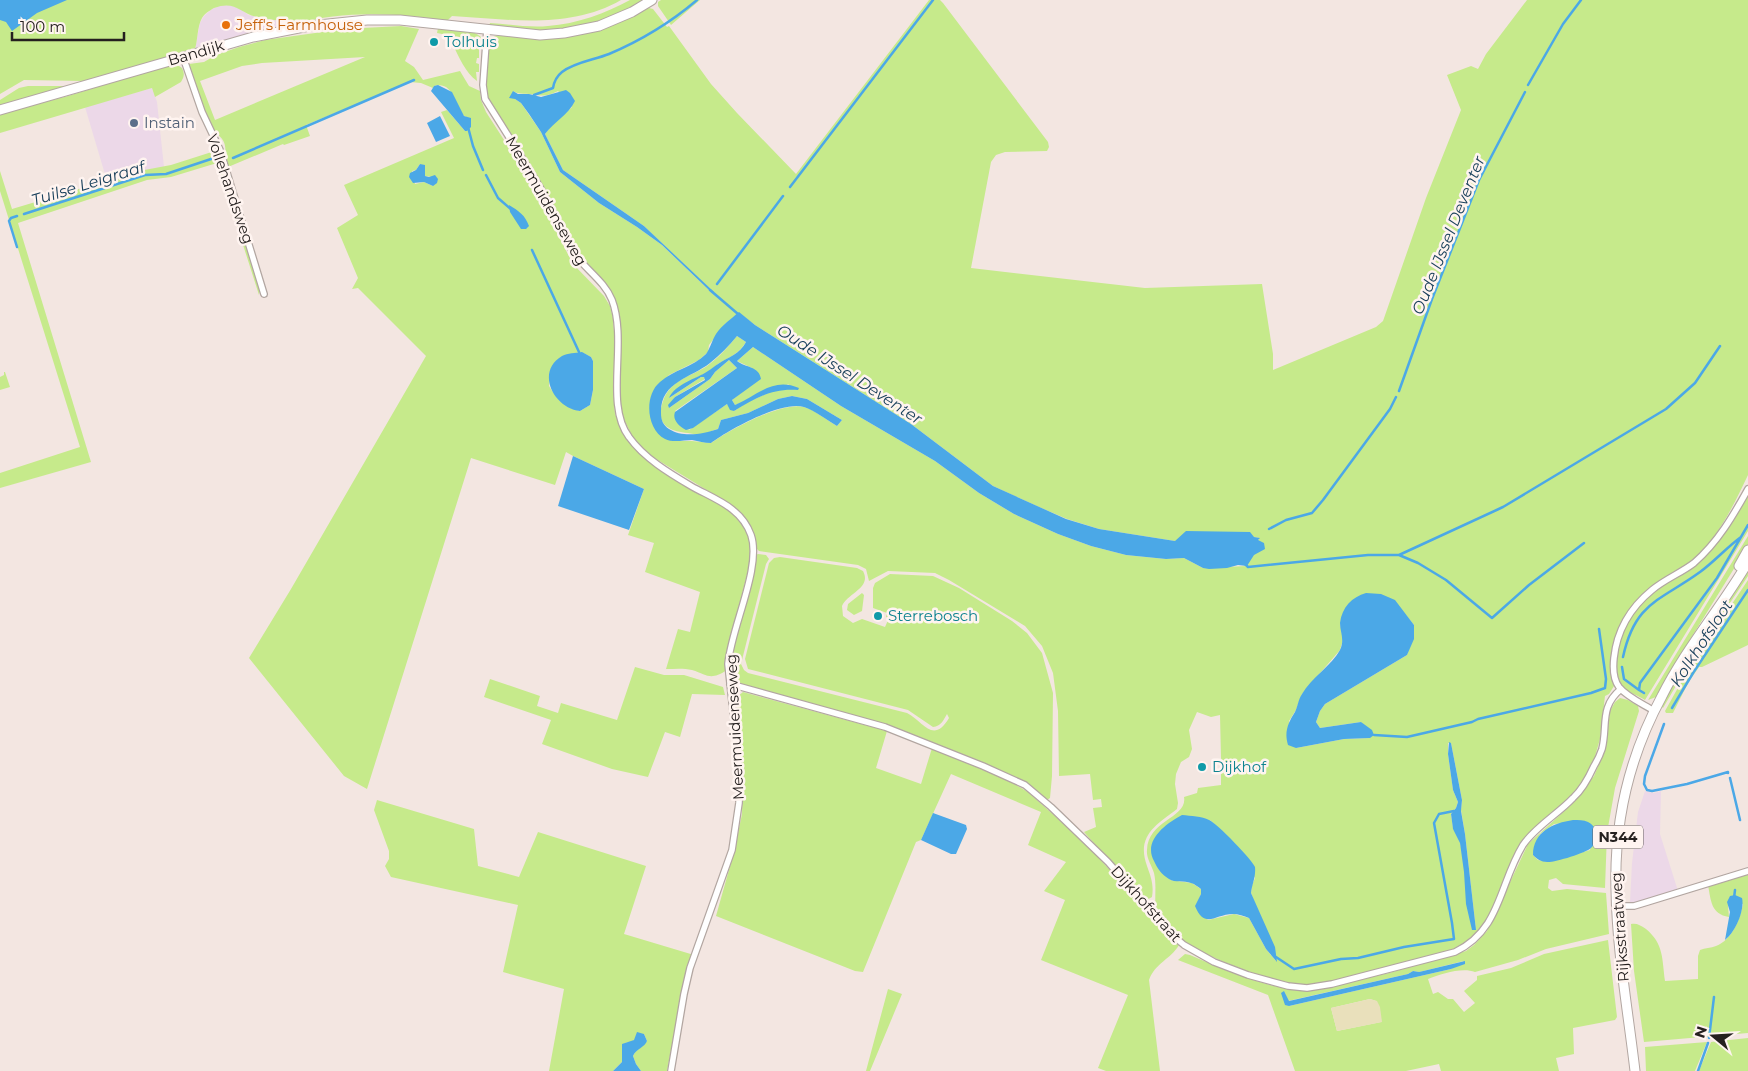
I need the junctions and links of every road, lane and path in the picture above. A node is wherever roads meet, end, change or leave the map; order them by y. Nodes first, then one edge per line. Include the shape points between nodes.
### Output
1 (652, 0) edge
2 (487, 30) junction
3 (183, 57) junction
4 (0, 110) edge
5 (264, 294) dead end
6 (1748, 489) edge
7 (1748, 550) edge
8 (1748, 562) edge
9 (1706, 623) junction
10 (730, 684) junction
11 (1621, 689) junction
12 (1654, 711) junction
13 (1748, 871) edge
14 (1616, 906) junction
15 (670, 1071) edge
16 (1635, 1071) edge

1 - 2 street, Bandijk via 599,26 564,34
2 - 3 street, Bandijk via 400,20 338,22 253,37
2 - 10 street, Meermuidenseweg via 485,99 542,191 573,251 612,302 619,346 617,399 622,426 628,437 656,463 736,512 751,536 754,552 730,649
3 - 4 street, Bandijk
3 - 5 street, Vollehandsweg via 202,112 220,150
6 - 11 street via 1711,545 1693,563 1654,588 1628,615 1618,633 1613,666 1615,680
7 - 9 street, Rijksstraatweg / N344
8 - 9 street, Rijksstraatweg / N344
9 - 12 street, Rijksstraatweg / N344
10 - 11 street, Dijkhofstraat via 884,728 1025,785 1108,862 1184,946 1248,975 1307,988 1455,952 1480,935 1490,922 1524,845 1575,797 1586,782 1602,748 1610,700
10 - 15 street, Meermuidenseweg via 740,777 732,850 690,968
11 - 12 street
12 - 14 street, Rijksstraatweg / N344 via 1634,761 1622,809 1616,859
13 - 14 street via 1634,906
14 - 16 street, Rijksstraatweg / N344

